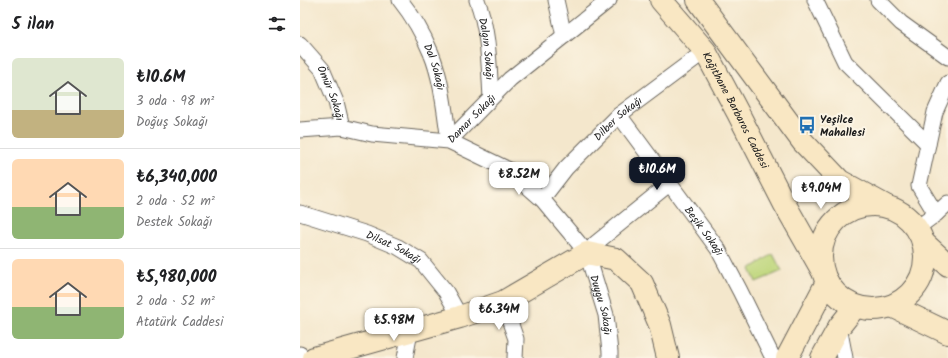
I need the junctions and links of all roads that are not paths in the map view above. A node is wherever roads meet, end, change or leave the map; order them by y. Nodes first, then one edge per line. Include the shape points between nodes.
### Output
1 (400, 0) edge
2 (477, 0) edge
3 (556, 0) edge
4 (609, 0) edge
5 (662, 0) edge
6 (698, 0) edge
7 (709, 0) edge
8 (815, 0) edge
9 (878, 0) edge
10 (564, 36) junction
11 (725, 39) junction
12 (300, 44) edge
13 (705, 51) junction
14 (948, 56) edge
15 (948, 83) edge
16 (491, 98) junction
17 (619, 115) junction
18 (342, 127) junction
19 (300, 130) edge
20 (449, 141) junction
21 (928, 144) junction
22 (669, 184) junction
23 (542, 199) junction
24 (948, 202) edge
25 (884, 205) junction
26 (300, 213) edge
27 (936, 214) junction
28 (920, 235) junction
29 (587, 253) junction
30 (948, 265) edge
31 (825, 277) junction
32 (504, 302) junction
33 (892, 306) junction
34 (855, 307) junction
35 (460, 317) junction
36 (839, 327) junction
37 (410, 332) junction
38 (948, 333) edge
39 (300, 354) edge
40 (302, 358) edge
41 (314, 358) edge
42 (405, 358) edge
43 (515, 358) edge
44 (610, 358) edge
45 (668, 358) edge
46 (773, 358) edge
47 (787, 358) edge
48 (822, 358) edge
49 (845, 358) edge

1 - 20 street, Dal Sokağı via 432,54 442,91
2 - 16 street, Dalgın Sokağı via 483,15
3 - 10 street
4 - 10 street, Damar Sokağı
5 - 13 street, Kağıthane Barbaros Caddesi
6 - 11 street
7 - 11 street
8 - 21 street via 845,62
9 - 14 street via 901,24
10 - 16 street, Damar Sokağı via 510,79
11 - 25 street via 803,142 840,181
12 - 18 street, Ömür Sokağı via 322,70 336,102
13 - 17 street, Dilber Sokağı
13 - 31 street, Kağıthane Barbaros Caddesi
15 - 21 street via 936,112
16 - 20 street, Damar Sokağı
17 - 22 street, Beşik Sokağı
17 - 23 street, Dilber Sokağı via 566,168
18 - 19 street, Damar Sokağı
18 - 20 street, Damar Sokağı via 372,134
20 - 23 street via 509,170
21 - 27 street via 919,186
22 - 29 street
22 - 46 street, Beşik Sokağı via 718,249
23 - 29 street
24 - 27 street
25 - 28 street via 908,218
25 - 31 street via 858,206 833,222 822,241 820,260
26 - 35 street, Dilsat Sokağı via 367,234 398,246 415,257 446,292
27 - 28 street
28 - 30 street
28 - 33 street via 926,254 919,283 908,297
29 - 32 street
29 - 44 street, Duygu Sokağı via 606,315
29 - 45 street via 616,259 642,283 660,325
31 - 34 street via 830,288 847,304
31 - 47 street
32 - 35 street
32 - 43 street via 516,339
33 - 34 street via 878,310
33 - 38 street
34 - 36 street
35 - 37 street
36 - 48 street
36 - 49 street
37 - 41 street
37 - 42 street
39 - 40 street

